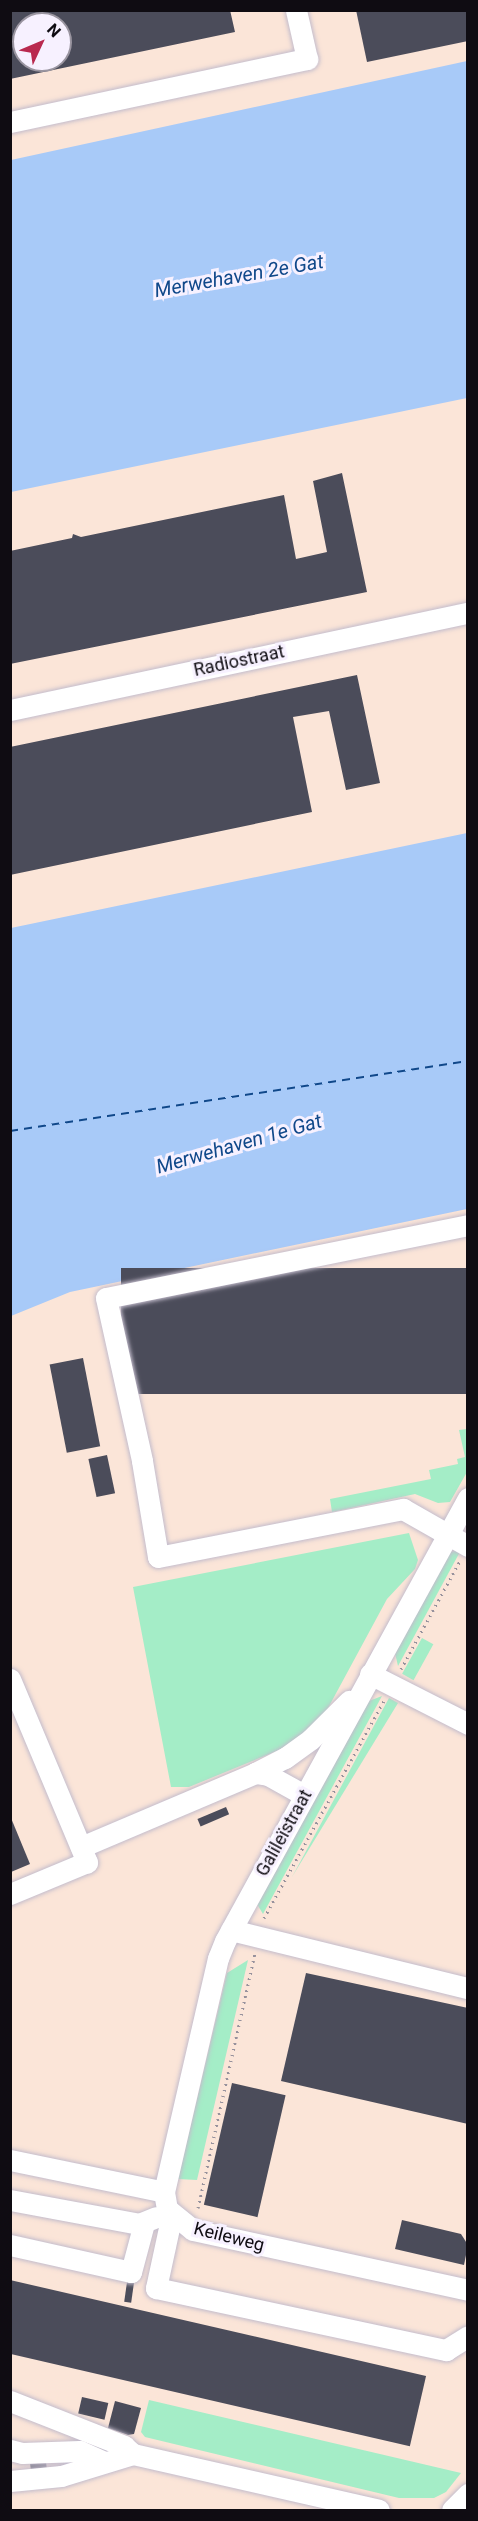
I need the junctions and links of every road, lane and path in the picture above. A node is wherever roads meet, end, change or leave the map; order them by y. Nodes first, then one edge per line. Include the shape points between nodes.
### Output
1 (296, 10) edge
2 (10, 122) edge
3 (468, 613) edge
4 (10, 710) edge
5 (468, 1225) edge
6 (468, 1498) edge
7 (447, 1534) junction
8 (468, 1546) edge
9 (10, 1679) edge
10 (396, 1679) dead end
11 (366, 1683) junction
12 (385, 1699) dead end
13 (468, 1724) edge
14 (283, 1759) junction
15 (255, 1773) junction
16 (309, 1786) junction
17 (81, 1847) junction
18 (10, 1894) edge
19 (262, 1923) dead end
20 (231, 1930) junction
21 (256, 1946) dead end
22 (468, 1988) edge
23 (10, 2160) edge
24 (10, 2200) edge
25 (168, 2206) junction
26 (144, 2223) junction
27 (193, 2230) junction
28 (10, 2245) edge
29 (468, 2290) edge
30 (468, 2336) edge
31 (10, 2401) edge
32 (97, 2435) junction
33 (10, 2437) edge
34 (10, 2450) edge
35 (133, 2454) junction
36 (105, 2462) junction
37 (10, 2481) edge
38 (468, 2494) edge
39 (379, 2511) edge
40 (452, 2511) edge

1 - 2 street via 307,59
3 - 4 street, Radiostraat
5 - 7 street via 106,1298 142,1461 158,1557 402,1509
6 - 7 street, Galileïstraat
7 - 8 street
7 - 11 street, Galileïstraat
8 - 10 path
9 - 17 street
11 - 13 street
11 - 14 street via 311,1739
11 - 16 street, Galileïstraat
12 - 19 path
14 - 15 street
14 - 16 street via 304,1765
15 - 16 street
15 - 17 street
16 - 20 street, Galileïstraat
17 - 18 street via 87,1862
20 - 22 street
20 - 25 street, Galileïstraat via 218,1958
21 - 27 path
23 - 25 street, Keileweg
24 - 26 street
25 - 26 street
25 - 27 street, Keileweg
25 - 30 street, Galileïstraat via 156,2288 446,2350
26 - 28 street via 130,2272
27 - 29 street, Keileweg
31 - 32 street
32 - 33 street via 33,2444
32 - 35 street
34 - 36 street via 80,2451
35 - 36 street
35 - 39 street
36 - 37 street via 61,2476
38 - 40 street

